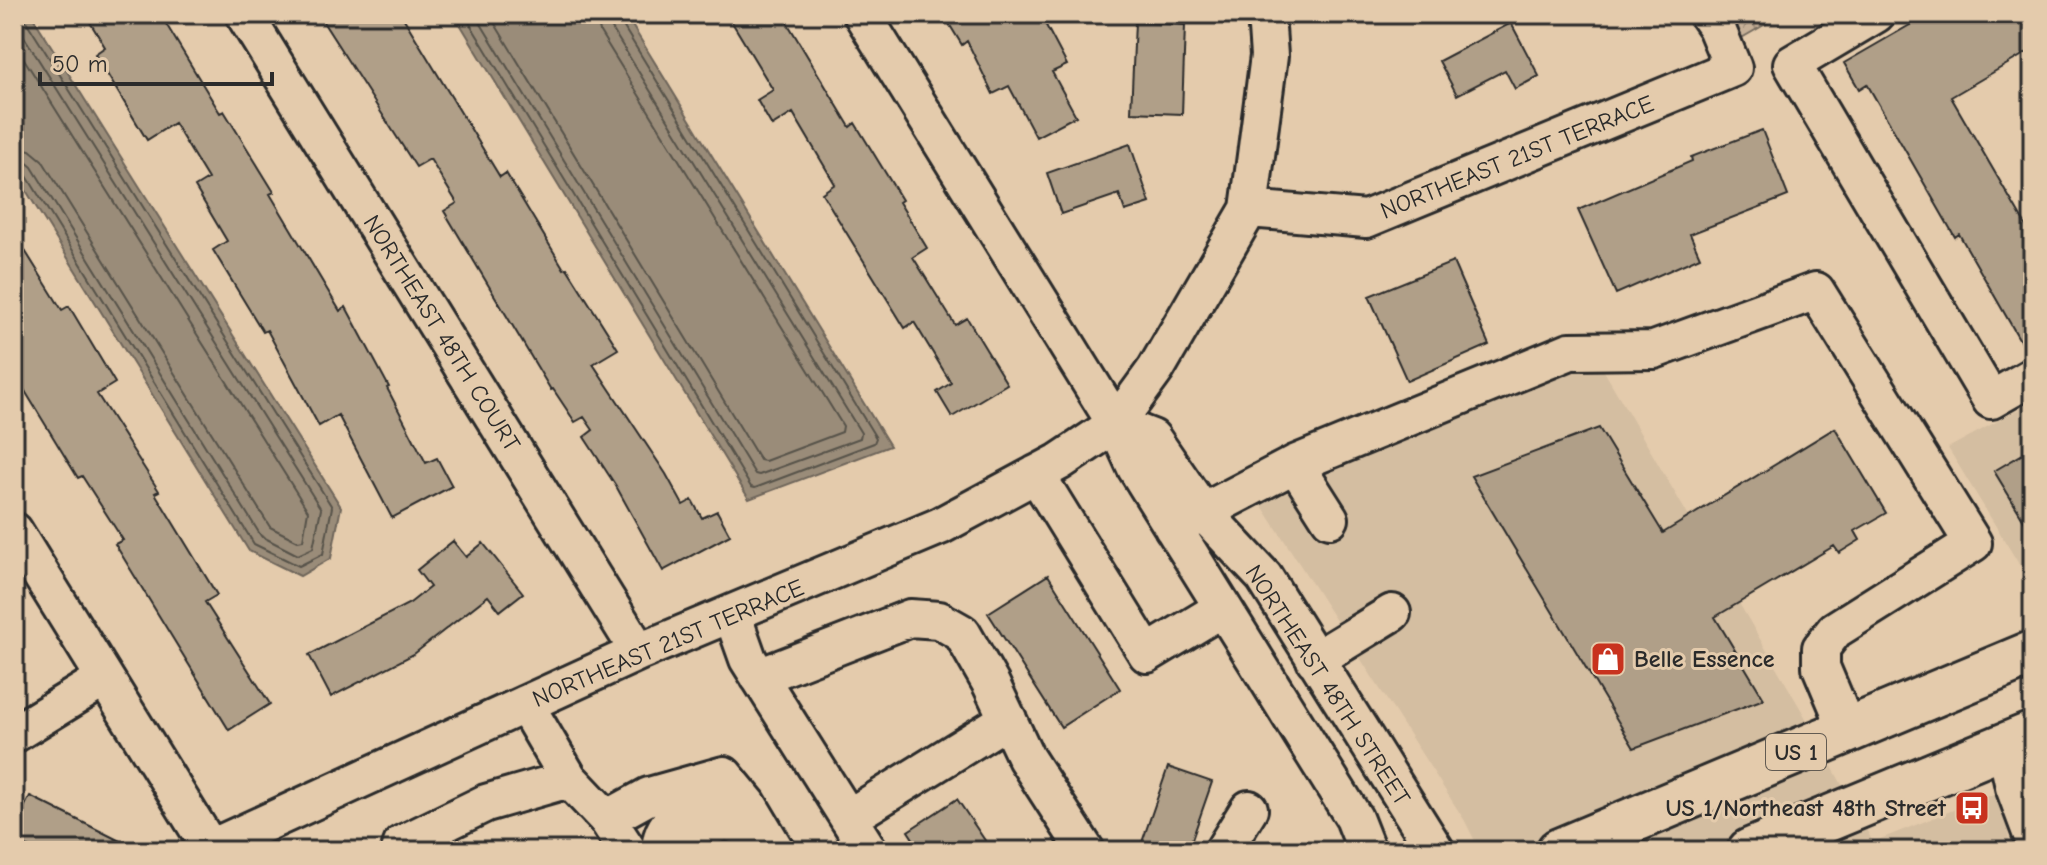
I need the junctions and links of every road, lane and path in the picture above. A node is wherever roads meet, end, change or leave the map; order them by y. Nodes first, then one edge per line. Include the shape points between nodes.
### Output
1 (244, 14) edge
2 (862, 14) edge
3 (1266, 14) edge
4 (1707, 14) edge
5 (1876, 14) edge
6 (1249, 209) junction
7 (2033, 376) edge
8 (1116, 424) junction
9 (1295, 464) junction
10 (1036, 474) junction
11 (1330, 519) dead end
12 (1188, 520) junction
13 (14, 531) edge
14 (1223, 608) junction
15 (1392, 613) dead end
16 (732, 614) junction
17 (639, 652) junction
18 (2033, 653) edge
19 (1315, 660) junction
20 (759, 677) junction
21 (105, 678) junction
22 (525, 704) junction
23 (1008, 719) junction
24 (1848, 731) junction
25 (14, 734) edge
26 (2019, 740) edge
27 (569, 779) junction
28 (1249, 809) dead end
29 (848, 818) junction
30 (607, 819) junction
31 (2033, 838) edge
32 (765, 845) edge
33 (215, 850) edge
34 (400, 851) edge
35 (628, 851) edge
36 (661, 851) edge
37 (685, 851) edge
38 (869, 851) edge
39 (1086, 851) edge
40 (1223, 851) edge
41 (1367, 851) edge
42 (1436, 851) edge
43 (1559, 851) edge
44 (1750, 851) edge

1 - 17 street, NORTHEAST 48TH COURT
2 - 8 street
3 - 6 street via 1269,56
4 - 6 street, NORTHEAST 21ST TERRACE via 1733,68 1366,219
5 - 7 street via 1792,64 1991,400
6 - 8 street via 1156,369
8 - 10 street, NORTHEAST 21ST TERRACE
8 - 12 street, NORTHEAST 48TH STREET via 1152,438
9 - 11 street
9 - 12 street
9 - 24 street via 1570,351 1654,350 1816,291 1973,543 1835,630 1821,648 1821,667
10 - 14 street via 1147,654
10 - 16 street, NORTHEAST 21ST TERRACE via 940,526
12 - 14 street, NORTHEAST 48TH STREET
12 - 19 street, NORTHEAST 48TH STREET via 1264,577
13 - 21 street
14 - 41 street, NORTHEAST 48TH STREET via 1354,818
15 - 19 street
16 - 17 street, NORTHEAST 21ST TERRACE
16 - 20 street
17 - 22 street, NORTHEAST 21ST TERRACE
18 - 24 main road, US 1
19 - 42 street, NORTHEAST 48TH STREET
20 - 23 street via 910,618 939,620 962,633
20 - 29 street
21 - 25 street
21 - 33 street
22 - 27 street
22 - 33 street, NORTHEAST 21ST TERRACE
23 - 29 street
23 - 39 street via 1026,758
24 - 43 main road, US 1
26 - 31 street via 2014,787
26 - 44 main road
27 - 30 street
27 - 34 street via 486,803 402,844
28 - 40 street
29 - 38 street
30 - 32 street via 649,796 724,775 748,804
30 - 35 street
32 - 36 street via 738,806 724,798 690,807 672,819 660,840
32 - 37 street via 728,823 714,826

